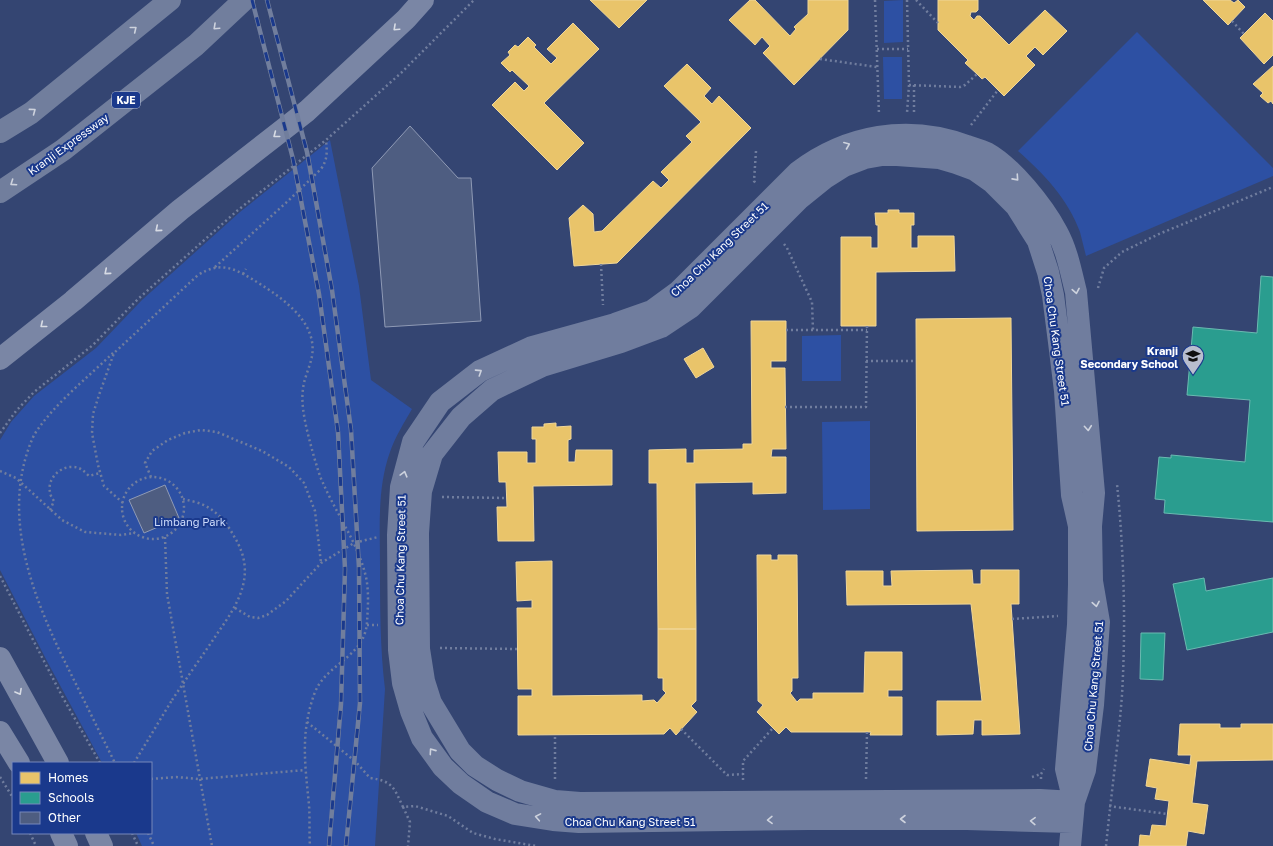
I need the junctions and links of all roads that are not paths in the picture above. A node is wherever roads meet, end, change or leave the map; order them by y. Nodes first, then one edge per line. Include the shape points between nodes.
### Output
1 (170, 0) edge
2 (244, 0) edge
3 (423, 0) edge
4 (0, 132) edge
5 (0, 192) edge
6 (6, 355) edge
7 (0, 376) edge
8 (0, 658) edge
9 (0, 732) edge
10 (19, 762) edge
11 (57, 762) edge
12 (1073, 812) junction
13 (61, 834) edge
14 (96, 834) edge
15 (67, 846) edge
16 (102, 846) edge
17 (1070, 846) edge

4 -> 1 highway via 31,113
2 -> 5 highway, Kranji Expressway / KJE via 190,50 63,150
3 -> 6 main road via 307,111 180,210
6 - 7 main road via 11,363
8 -> 11 main road
9 - 10 main road
12 -> 12 street, Choa Chu Kang Street 51 via 967,819 578,822 515,814 487,802 461,784 443,767 422,738 403,683 399,650 398,535 401,487 413,442 440,402 480,371 532,347 652,311 678,292 812,161 857,141 908,134 934,136 986,153 1010,170 1033,197 1057,232 1069,263 1076,292 1094,493 1091,526 1092,581 1100,622 1085,770
12 - 17 street, Choa Chu Kang Street 51
13 - 15 main road
14 - 16 main road

